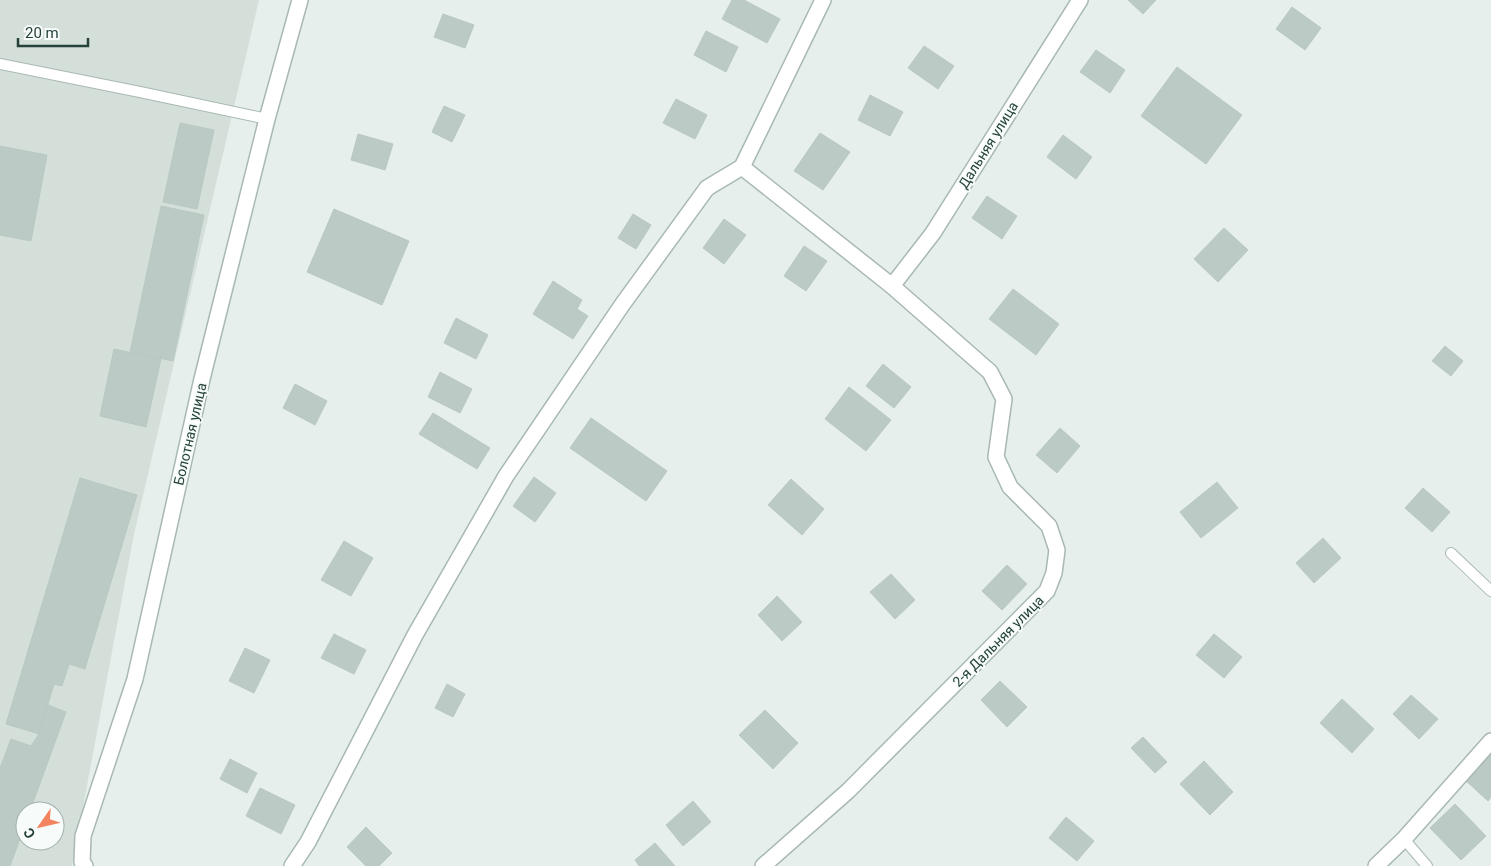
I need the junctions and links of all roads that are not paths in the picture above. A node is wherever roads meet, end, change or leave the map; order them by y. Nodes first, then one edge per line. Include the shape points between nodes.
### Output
1 (300, 0) edge
2 (823, 0) edge
3 (1080, 0) edge
4 (0, 64) edge
5 (267, 119) junction
6 (742, 167) junction
7 (892, 286) junction
8 (1451, 553) dead end
9 (1491, 591) edge
10 (1491, 741) edge
11 (1404, 839) junction
12 (83, 865) edge
13 (292, 866) edge
14 (763, 866) edge
15 (1376, 866) edge
16 (1427, 866) edge

1 - 5 street, Болотная улица
2 - 6 street
3 - 7 street, Дальняя улица via 933,232
4 - 5 lane
5 - 12 street, Болотная улица via 202,379 134,679 83,836
6 - 7 street, 2-я Дальняя улица
6 - 13 street via 707,188 622,305 506,476 415,635 308,842
7 - 14 street, 2-я Дальняя улица via 990,372 1004,399 996,457 1010,487 1049,526 1057,550 1054,573 1047,591 848,790
8 - 9 lane
10 - 11 street
11 - 15 street
11 - 16 lane

